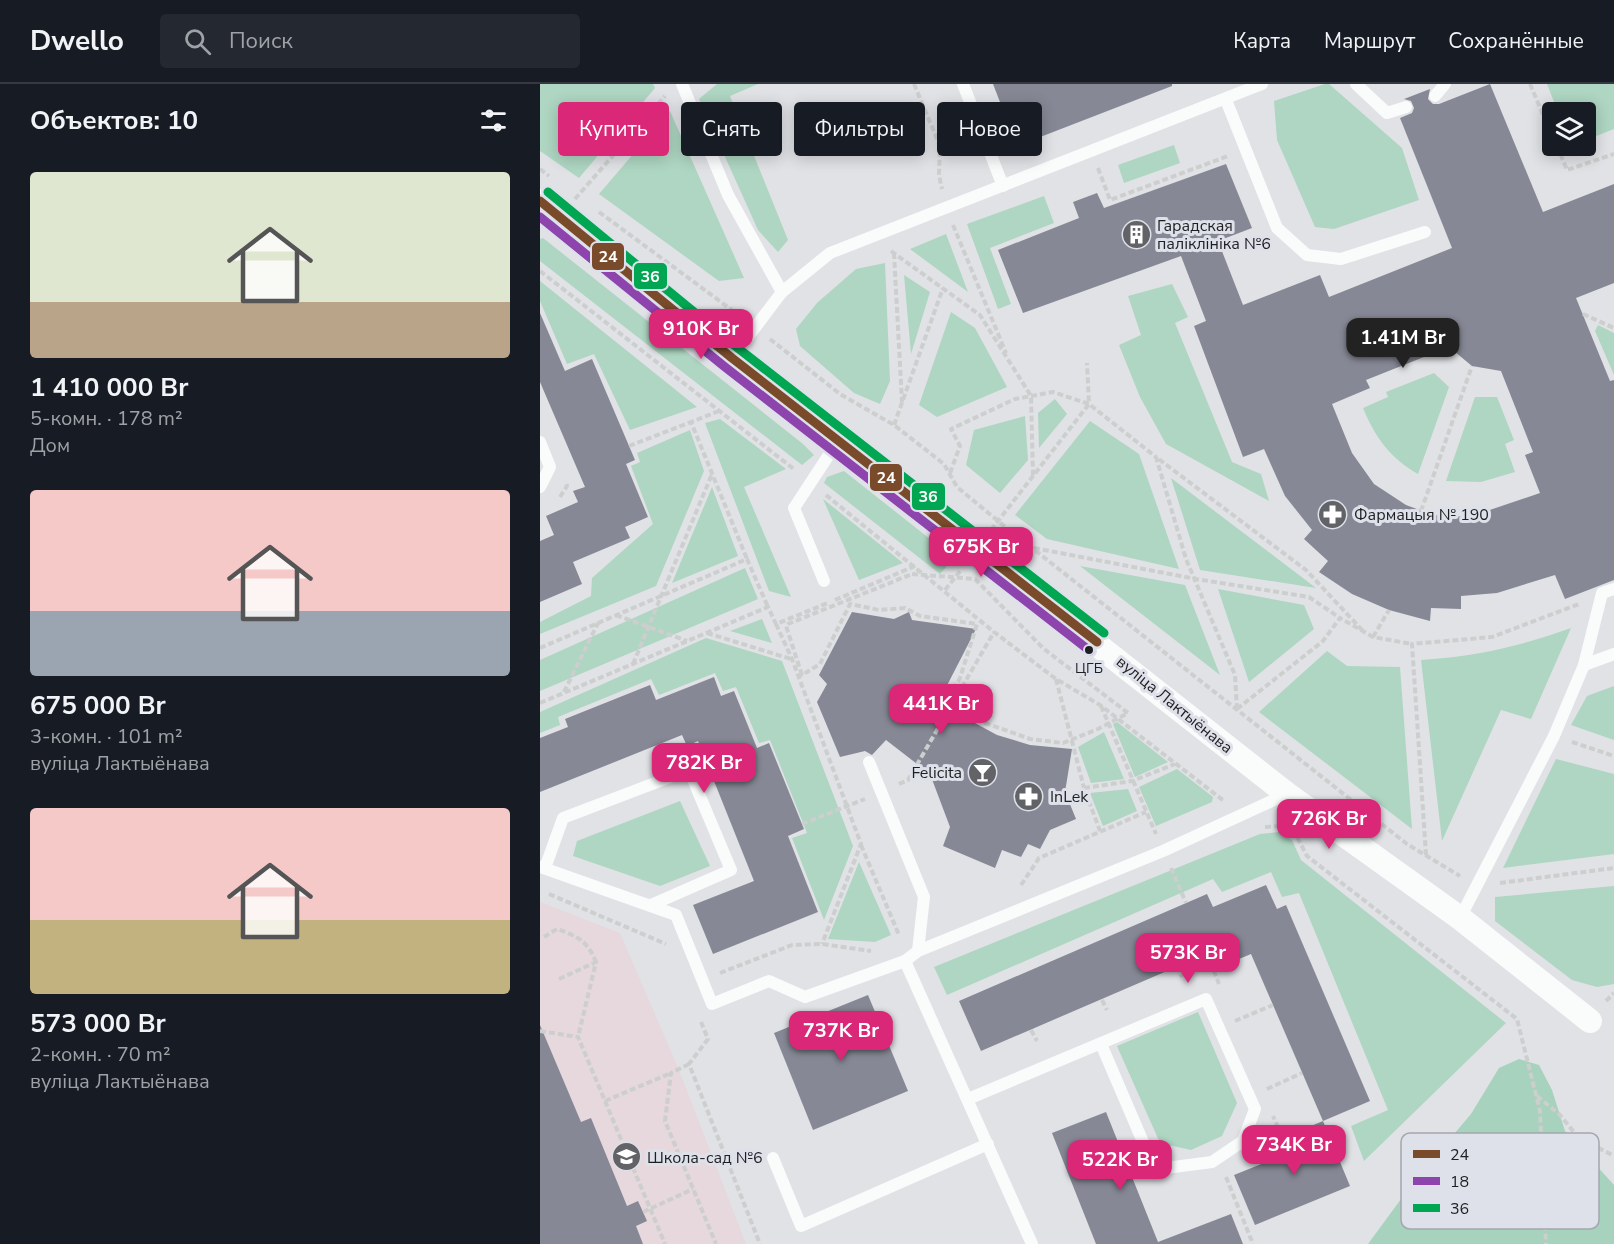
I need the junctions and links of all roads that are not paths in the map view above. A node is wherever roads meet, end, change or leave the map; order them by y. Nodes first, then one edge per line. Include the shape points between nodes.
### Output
1 (682, 84) edge
2 (963, 84) edge
3 (1262, 84) edge
4 (1356, 84) edge
5 (1445, 84) edge
6 (1435, 96) dead end
7 (1226, 100) junction
8 (1406, 107) dead end
9 (1003, 186) junction
10 (540, 201) edge
11 (1425, 232) dead end
12 (782, 292) junction
13 (732, 358) junction
14 (838, 441) junction
15 (540, 442) edge
16 (540, 487) edge
17 (824, 580) dead end
18 (1608, 591) edge
19 (1614, 654) edge
20 (1584, 665) junction
21 (869, 762) dead end
22 (1287, 794) junction
23 (542, 867) edge
24 (651, 905) junction
25 (1460, 918) junction
26 (918, 951) junction
27 (905, 961) junction
28 (1590, 1021) dead end
29 (1101, 1044) junction
30 (968, 1099) junction
31 (988, 1144) junction
32 (773, 1158) dead end
33 (1032, 1244) edge

1 - 12 lane via 728,195
2 - 9 lane
3 - 7 lane
4 - 8 lane via 1387,112
5 - 6 lane
7 - 9 lane
7 - 11 lane via 1277,228 1307,255 1341,259
9 - 12 lane via 830,253
10 - 13 street, вуліца Лактыёнава
12 - 13 lane
13 - 14 street, вуліца Лактыёнава
14 - 17 lane via 794,508
14 - 22 street, вуліца Лактыёнава
15 - 16 lane via 550,467
18 - 20 lane
19 - 20 lane
20 - 25 lane via 1554,736
21 - 26 lane via 924,897
22 - 25 street, вуліца Лактыёнава
22 - 26 lane via 1163,851
23 - 24 lane
23 - 24 lane via 563,818 689,770 732,870
24 - 27 lane via 676,915 712,1004 769,981 805,997
25 - 28 street, вуліца Лактыёнава
26 - 27 lane
27 - 30 lane
29 - 29 lane via 1206,999 1256,1109 1243,1142 1212,1162 1166,1168 1149,1156
29 - 30 lane
30 - 31 lane
31 - 32 lane via 801,1226
31 - 33 lane

